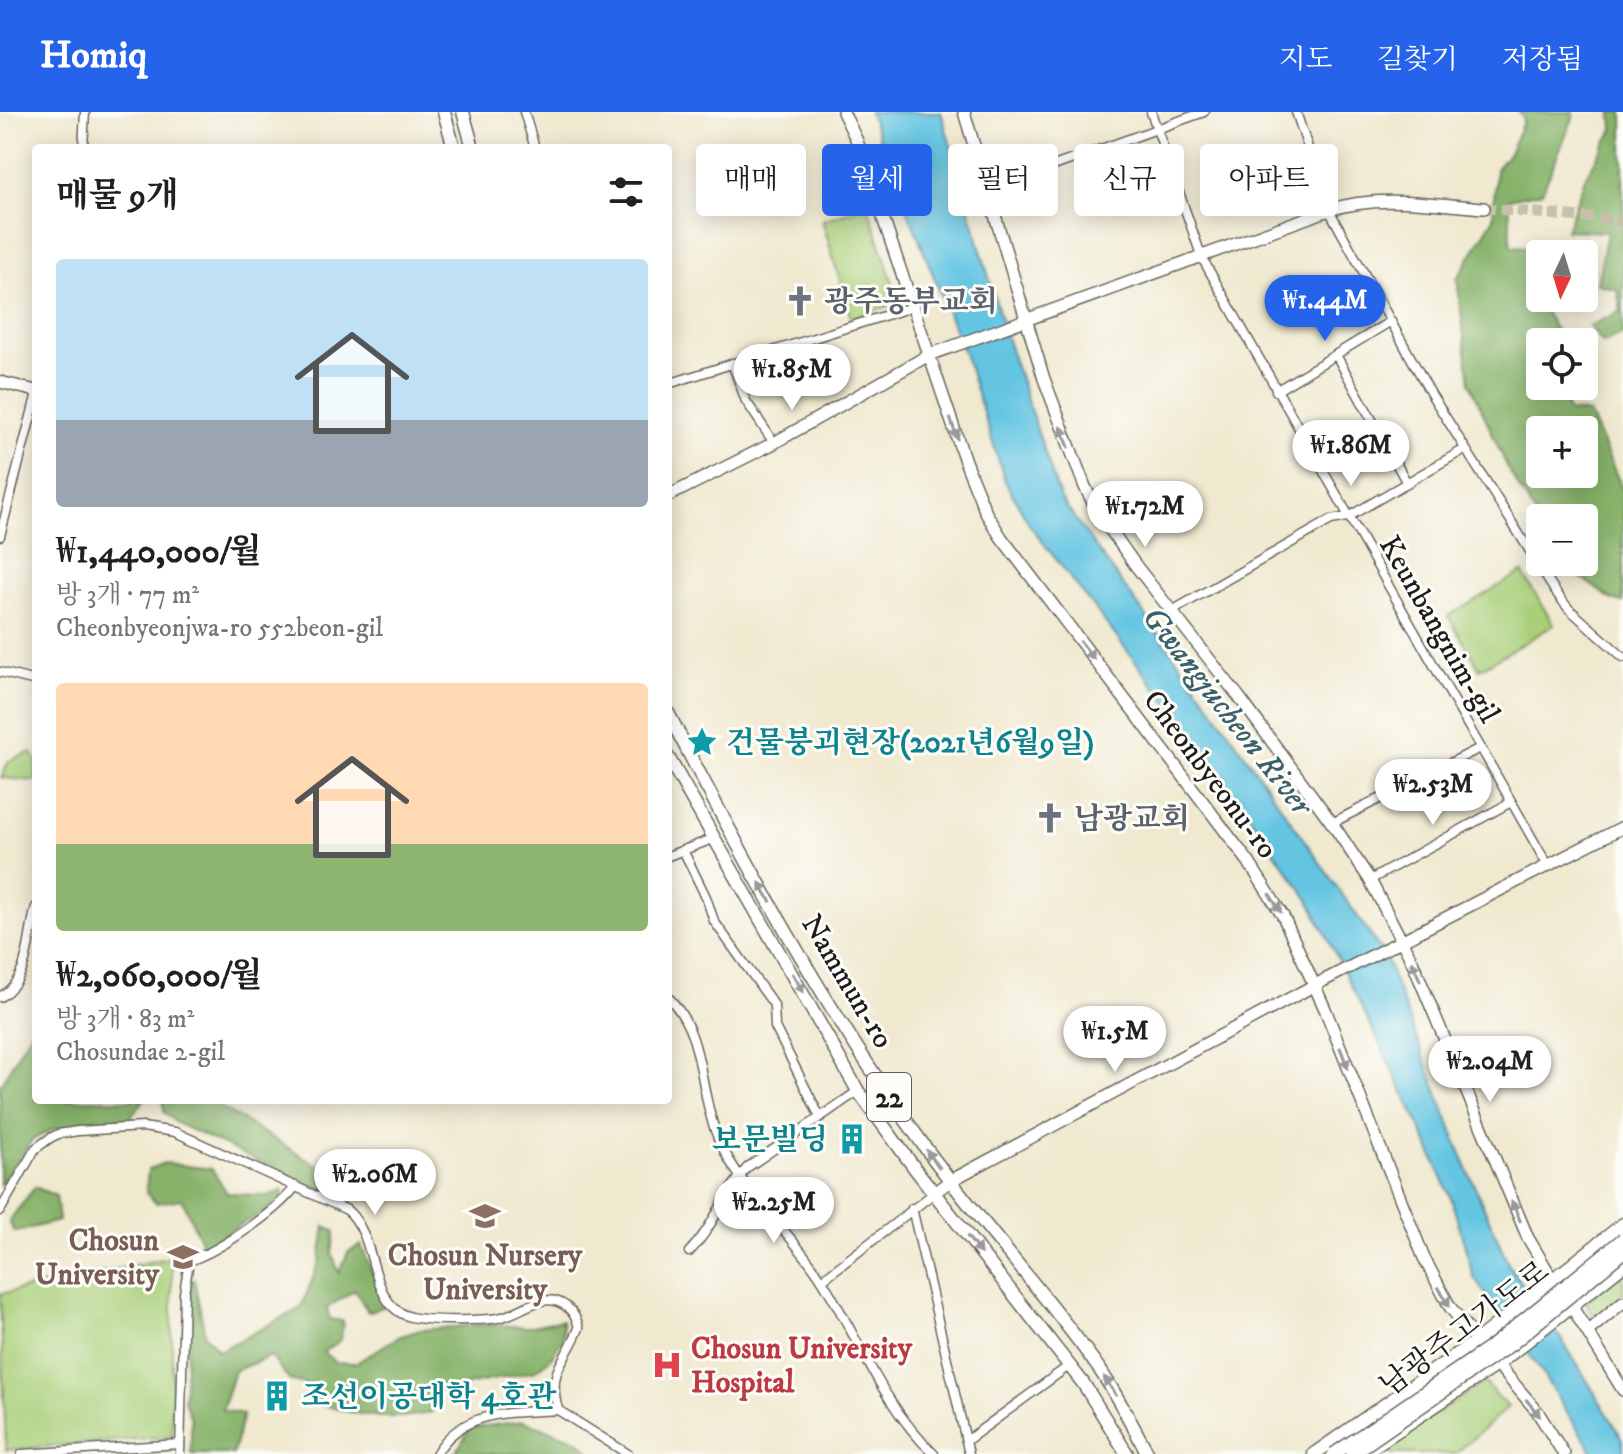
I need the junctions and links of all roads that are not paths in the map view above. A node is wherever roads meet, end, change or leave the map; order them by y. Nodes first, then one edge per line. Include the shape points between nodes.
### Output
1 (85, 112) edge
2 (444, 112) edge
3 (463, 112) edge
4 (524, 112) edge
5 (843, 112) edge
6 (964, 112) edge
7 (1151, 112) edge
8 (1204, 112) edge
9 (1296, 112) edge
10 (1158, 129) junction
11 (83, 144) edge
12 (453, 144) edge
13 (472, 144) edge
14 (534, 144) edge
15 (973, 144) edge
16 (1307, 144) edge
17 (1058, 165) edge
18 (1338, 208) edge
19 (1484, 208) tunnel mouth
20 (995, 216) edge
21 (1313, 216) edge
22 (1332, 216) edge
23 (1202, 258) junction
24 (912, 307) junction
25 (1026, 320) junction
26 (1391, 321) junction
27 (929, 355) junction
28 (1336, 355) junction
29 (732, 363) junction
30 (0, 382) edge
31 (672, 383) edge
32 (1276, 391) junction
33 (32, 393) edge
34 (32, 410) edge
35 (774, 443) junction
36 (1465, 449) junction
37 (1407, 483) junction
38 (672, 494) edge
39 (1348, 517) junction
40 (0, 536) edge
41 (1172, 611) junction
42 (1623, 657) edge
43 (0, 672) edge
44 (32, 680) edge
45 (672, 720) edge
46 (1480, 748) junction
47 (672, 764) edge
48 (1511, 802) junction
49 (1332, 823) junction
50 (1623, 827) edge
51 (717, 840) junction
52 (683, 850) junction
53 (743, 853) junction
54 (672, 854) edge
55 (1548, 866) junction
56 (1370, 880) junction
57 (32, 924) edge
58 (1403, 942) junction
59 (1315, 985) junction
60 (0, 997) edge
61 (672, 1002) edge
62 (858, 1091) junction
63 (820, 1117) junction
64 (740, 1175) junction
65 (950, 1181) junction
66 (296, 1186) junction
67 (934, 1193) junction
68 (912, 1208) junction
69 (0, 1211) edge
70 (1623, 1224) edge
71 (1623, 1239) edge
72 (689, 1252) dead end
73 (1623, 1252) edge
74 (1623, 1265) edge
75 (822, 1280) junction
76 (1552, 1280) junction
77 (1623, 1302) edge
78 (1573, 1306) junction
79 (1588, 1331) junction
80 (1476, 1341) junction
81 (1498, 1364) junction
82 (1070, 1365) junction
83 (1623, 1390) edge
84 (558, 1410) junction
85 (966, 1441) junction
86 (180, 1444) junction
87 (1125, 1453) edge
88 (22, 1454) edge
89 (180, 1454) edge
90 (436, 1454) edge
91 (628, 1454) edge
92 (934, 1454) edge
93 (969, 1454) edge
94 (1148, 1454) edge
95 (1314, 1454) edge
96 (1334, 1454) edge
97 (1352, 1454) edge
98 (1362, 1454) edge
99 (1564, 1454) edge

1 - 11 street
2 - 12 main road
3 - 13 main road
4 - 14 street
5 - 24 street, Cheonbyeonu-ro
6 - 15 street
7 - 10 street, Keunbangnim-gil
8 - 10 street
9 - 16 street
10 - 17 street
10 - 23 street, Keunbangnim-gil
18 - 19 street via 1368,202
20 - 25 street
21 - 23 street
22 - 26 street
23 - 25 street
23 - 32 street, Keunbangnim-gil
24 - 27 street, Cheonbyeonu-ro
24 - 29 street
25 - 27 street
41 -> 25 street via 1085,487
26 - 28 street
26 - 36 street
27 - 35 street
27 -> 59 street, Cheonbyeonu-ro via 969,471 996,530 1248,861 1283,916
28 - 32 street
28 - 37 street
29 - 31 street
29 - 35 street via 746,401
30 - 33 street
32 - 39 street, Keunbangnim-gil
34 - 40 street
35 - 38 street
36 - 37 street
36 - 42 street via 1555,591
37 - 39 street
39 - 41 street via 1331,520
39 - 46 street, Keunbangnim-gil
41 - 49 street
43 - 44 street
45 - 53 main road, Nammun-ro / 22
46 - 48 street, Keunbangnim-gil
46 - 49 street
47 - 51 main road, Nammun-ro / 22
48 - 55 street, Keunbangnim-gil
48 - 56 street
49 - 56 street
50 - 55 street
51 - 52 street
51 - 53 main road via 737,856
51 -> 62 main road, Nammun-ro / 22
52 - 54 street
52 - 63 street via 714,921 774,1005 775,1027
65 -> 53 main road, Nammun-ro / 22 via 876,1079
55 - 58 street
56 - 58 street
57 - 60 street via 20,973
58 - 59 street
76 -> 58 street via 1528,1238
59 - 65 street
59 -> 80 street, Cheonbyeonu-ro via 1424,1258
61 - 64 street via 693,1035 712,1120
62 - 63 street
62 - 67 main road, Nammun-ro / 22
63 - 64 street
64 - 72 street via 712,1226
64 - 75 street
65 - 67 street
94 -> 65 main road, Nammun-ro / 22 via 1099,1369
66 - 69 street via 175,1132 143,1127 78,1131 38,1145
66 - 84 street via 354,1216 368,1240 385,1299 401,1313 499,1318 546,1300 569,1308 579,1328 554,1376
66 - 86 street via 278,1207 189,1261
67 - 68 street
67 -> 82 main road, Nammun-ro / 22
68 - 75 street
68 - 85 street
70 - 76 main road
71 - 96 main road, 남광주고가도로, bridge via 1488,1349
73 - 97 main road, 남광주고가도로, bridge via 1513,1343
74 - 78 main road
75 - 92 street via 906,1425
76 - 78 street
76 - 80 main road
77 - 79 street
78 - 79 street
78 - 81 main road
79 - 83 street
80 - 81 street, Cheonbyeonu-ro
80 - 95 main road
81 - 98 main road
81 -> 99 street, Cheonbyeonu-ro
82 - 85 street
82 - 87 main road, Nammun-ro / 22
84 - 90 street via 481,1417 465,1423
84 - 91 street
85 - 93 street
86 - 88 street
86 - 89 street

